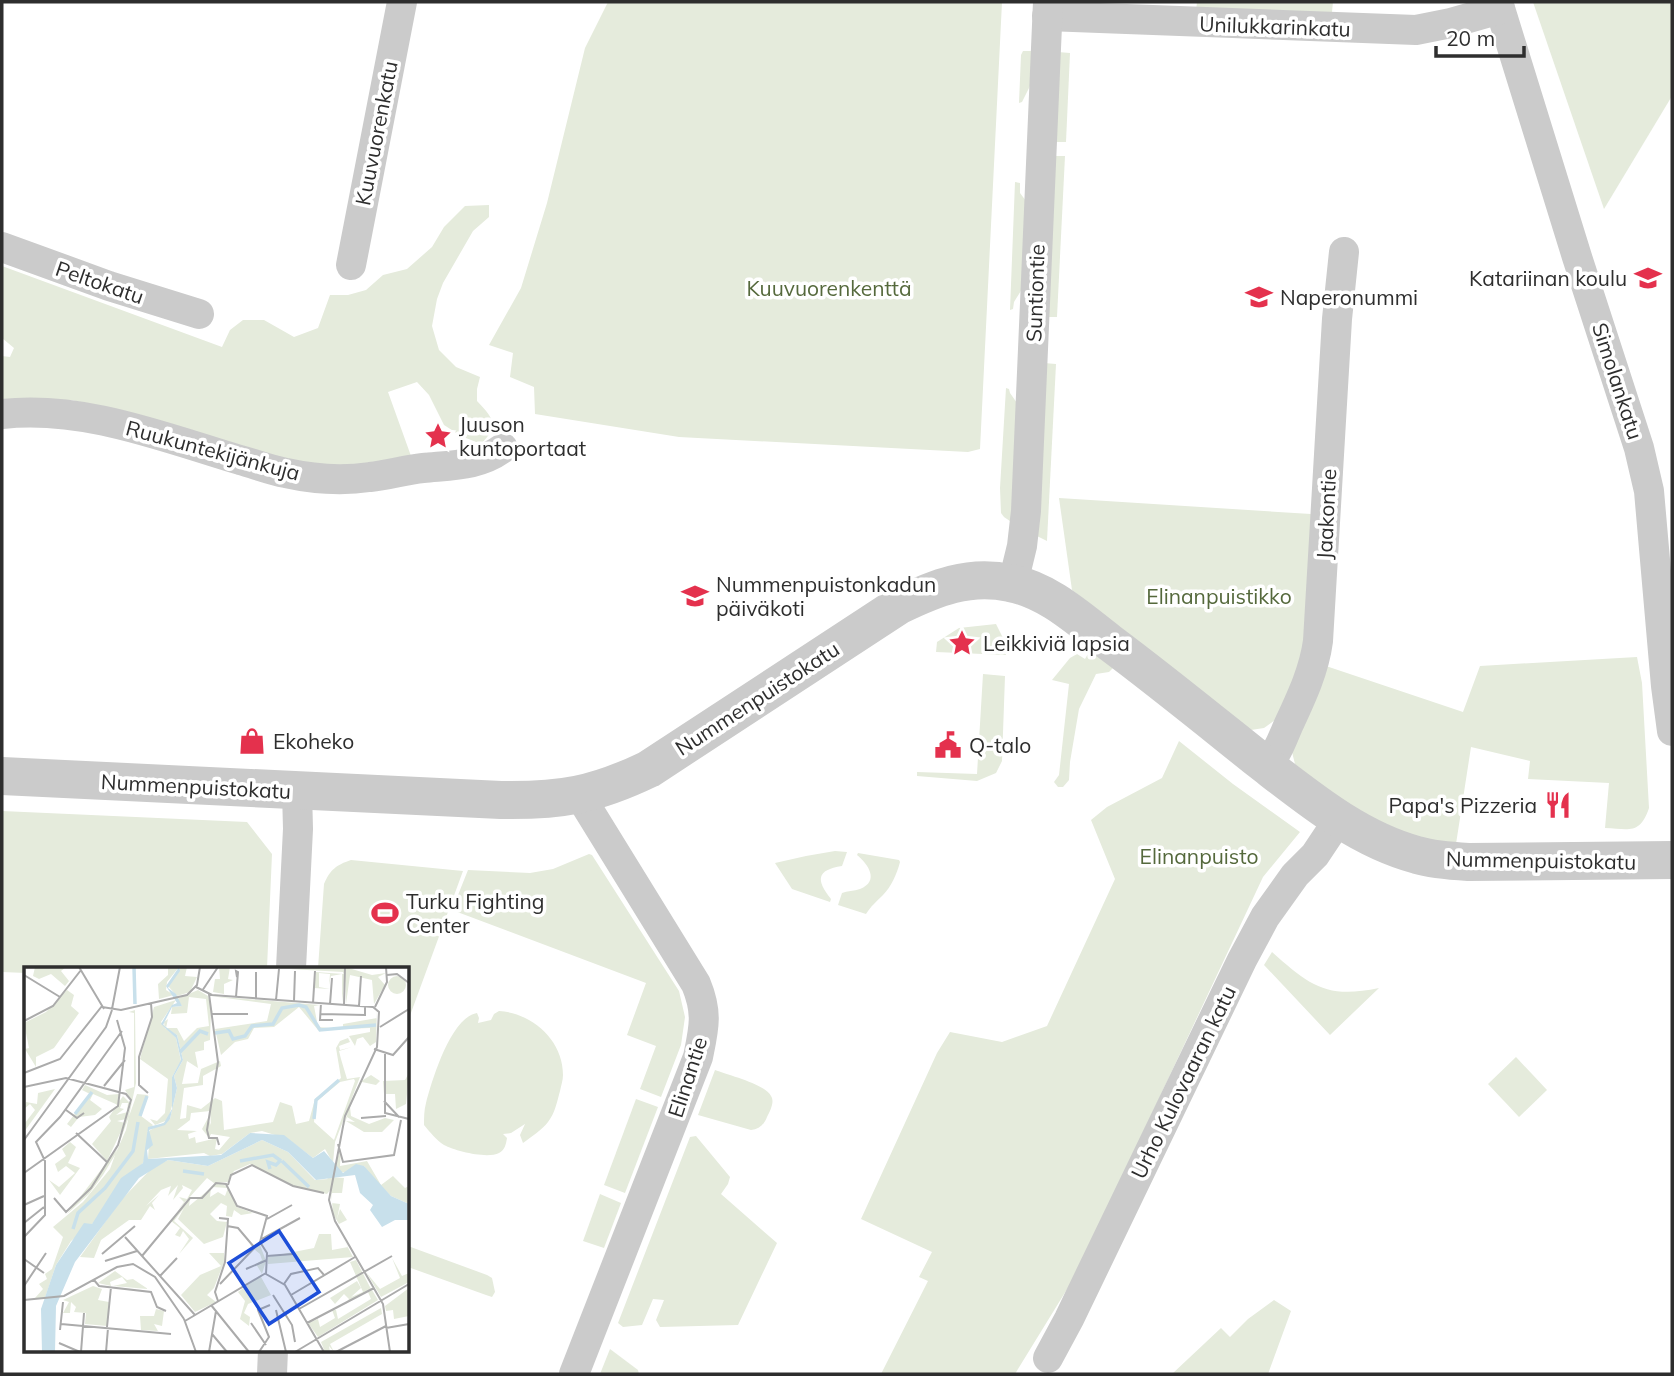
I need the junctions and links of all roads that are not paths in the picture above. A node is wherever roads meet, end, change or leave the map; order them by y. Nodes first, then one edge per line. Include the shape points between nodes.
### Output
1 (402, 2) edge
2 (1499, 5) edge
3 (1048, 9) edge
4 (2, 247) edge
5 (1344, 252) dead end
6 (351, 265) dead end
7 (199, 314) dead end
8 (2, 414) edge
9 (503, 448) dead end
10 (1013, 583) junction
11 (1669, 686) edge
12 (1672, 731) edge
13 (1267, 766) junction
14 (2, 776) edge
15 (297, 791) junction
16 (580, 796) junction
17 (1339, 819) junction
18 (1672, 860) edge
19 (291, 967) edge
20 (273, 1352) edge
21 (1048, 1358) dead end
22 (272, 1374) edge
23 (574, 1374) edge

1 - 6 street, Kuuvuorenkatu
2 - 3 street, Unilukkarinkatu via 1416,30
2 - 11 street, Simolankatu via 1639,448 1649,491
3 - 10 street, Suntiontie via 1026,511
4 - 7 street, Peltokatu
5 - 13 street, Jaakontie via 1316,658
8 - 9 street, Ruukuntekijänkuja via 69,414 107,421 286,474 320,478 370,477 465,464
10 - 13 street, Nummenpuistokatu via 1034,589 1080,619
10 - 16 street, Nummenpuistokatu via 955,583 898,606 649,769
11 - 12 street, Simolankatu
13 - 17 street, Nummenpuistokatu
14 - 15 street, Nummenpuistokatu
15 - 16 street, Nummenpuistokatu via 510,801
15 - 19 street
16 - 23 street, Elinantie via 695,984 705,1013 698,1058
17 - 18 street, Nummenpuistokatu via 1391,846 1444,860
17 - 21 street, Urho Kulovaaran katu via 1265,917 1241,960
20 - 22 street

